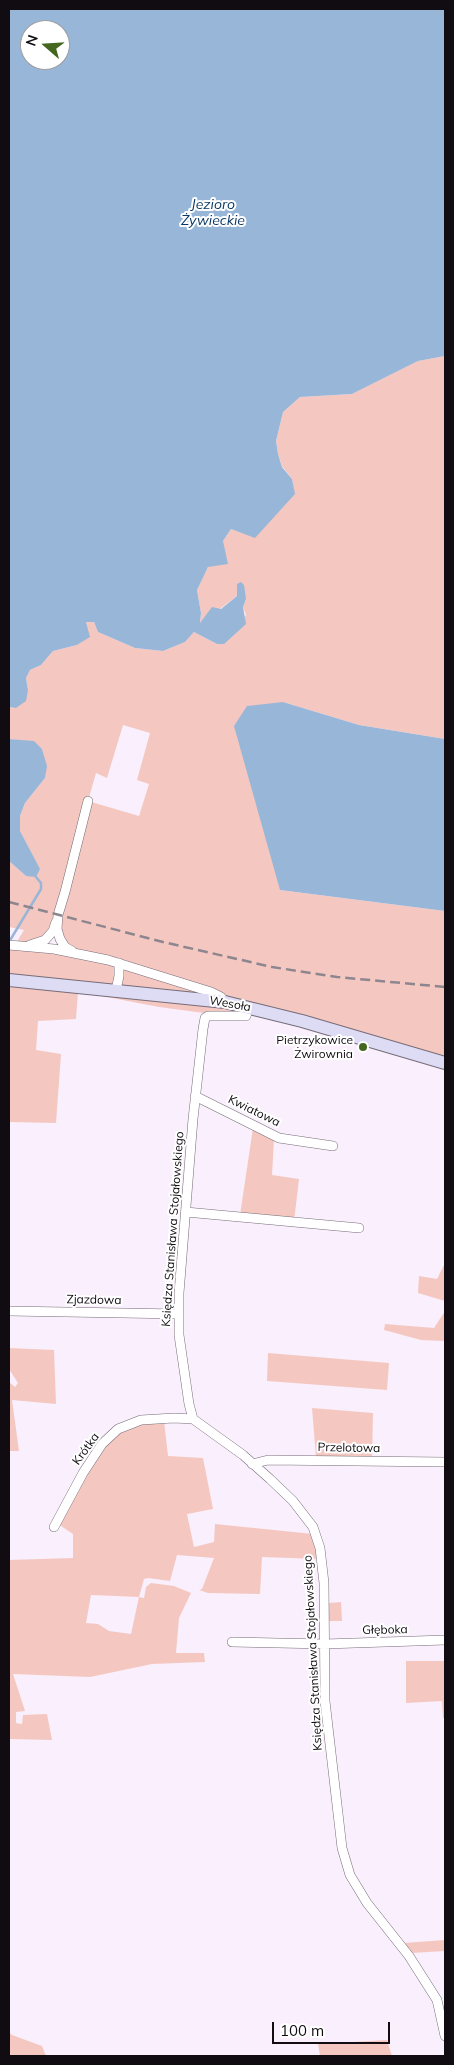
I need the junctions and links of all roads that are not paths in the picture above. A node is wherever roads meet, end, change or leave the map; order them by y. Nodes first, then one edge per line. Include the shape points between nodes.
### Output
1 (88, 801) dead end
2 (57, 920) junction
3 (16, 945) edge
4 (76, 953) junction
5 (119, 963) junction
6 (9, 980) edge
7 (116, 990) junction
8 (225, 1002) junction
9 (249, 1007) junction
10 (445, 1063) edge
11 (195, 1096) junction
12 (333, 1146) dead end
13 (186, 1212) junction
14 (359, 1228) dead end
15 (9, 1311) edge
16 (179, 1314) junction
17 (193, 1419) junction
18 (445, 1462) edge
19 (252, 1464) junction
20 (54, 1527) dead end
21 (445, 1640) edge
22 (232, 1642) dead end
23 (325, 1644) junction
24 (441, 2000) edge
25 (445, 2036) edge

1 - 2 street
2 - 3 street via 45,940
2 - 4 street via 60,939 65,947
3 - 4 street
4 - 5 street
5 - 7 street
5 - 8 street via 211,992
6 - 7 main road, Wesoła
7 - 8 main road, Wesoła
8 - 9 main road, Wesoła
9 - 10 main road, Wesoła
9 - 11 street, Księdza Stanisława Stojałowskiego via 246,1016 211,1014 205,1018
11 - 12 street, Kwiatowa via 278,1138
11 - 13 street, Księdza Stanisława Stojałowskiego
13 - 14 street
13 - 16 street, Księdza Stanisława Stojałowskiego
15 - 16 street, Zjazdowa
16 - 17 street, Księdza Stanisława Stojałowskiego via 183,1367
17 - 19 street, Księdza Stanisława Stojałowskiego
17 - 20 street, Krótka via 141,1420 118,1429 102,1444 82,1474
18 - 19 street, Przelotowa via 268,1460
19 - 23 street, Księdza Stanisława Stojałowskiego via 293,1501 312,1527 320,1548 323,1574
21 - 23 street, Głęboka
22 - 23 street, Głęboka
23 - 24 street, Księdza Stanisława Stojałowskiego via 332,1769 342,1848 350,1875 367,1903
24 - 25 street, Księdza Stanisława Stojałowskiego

